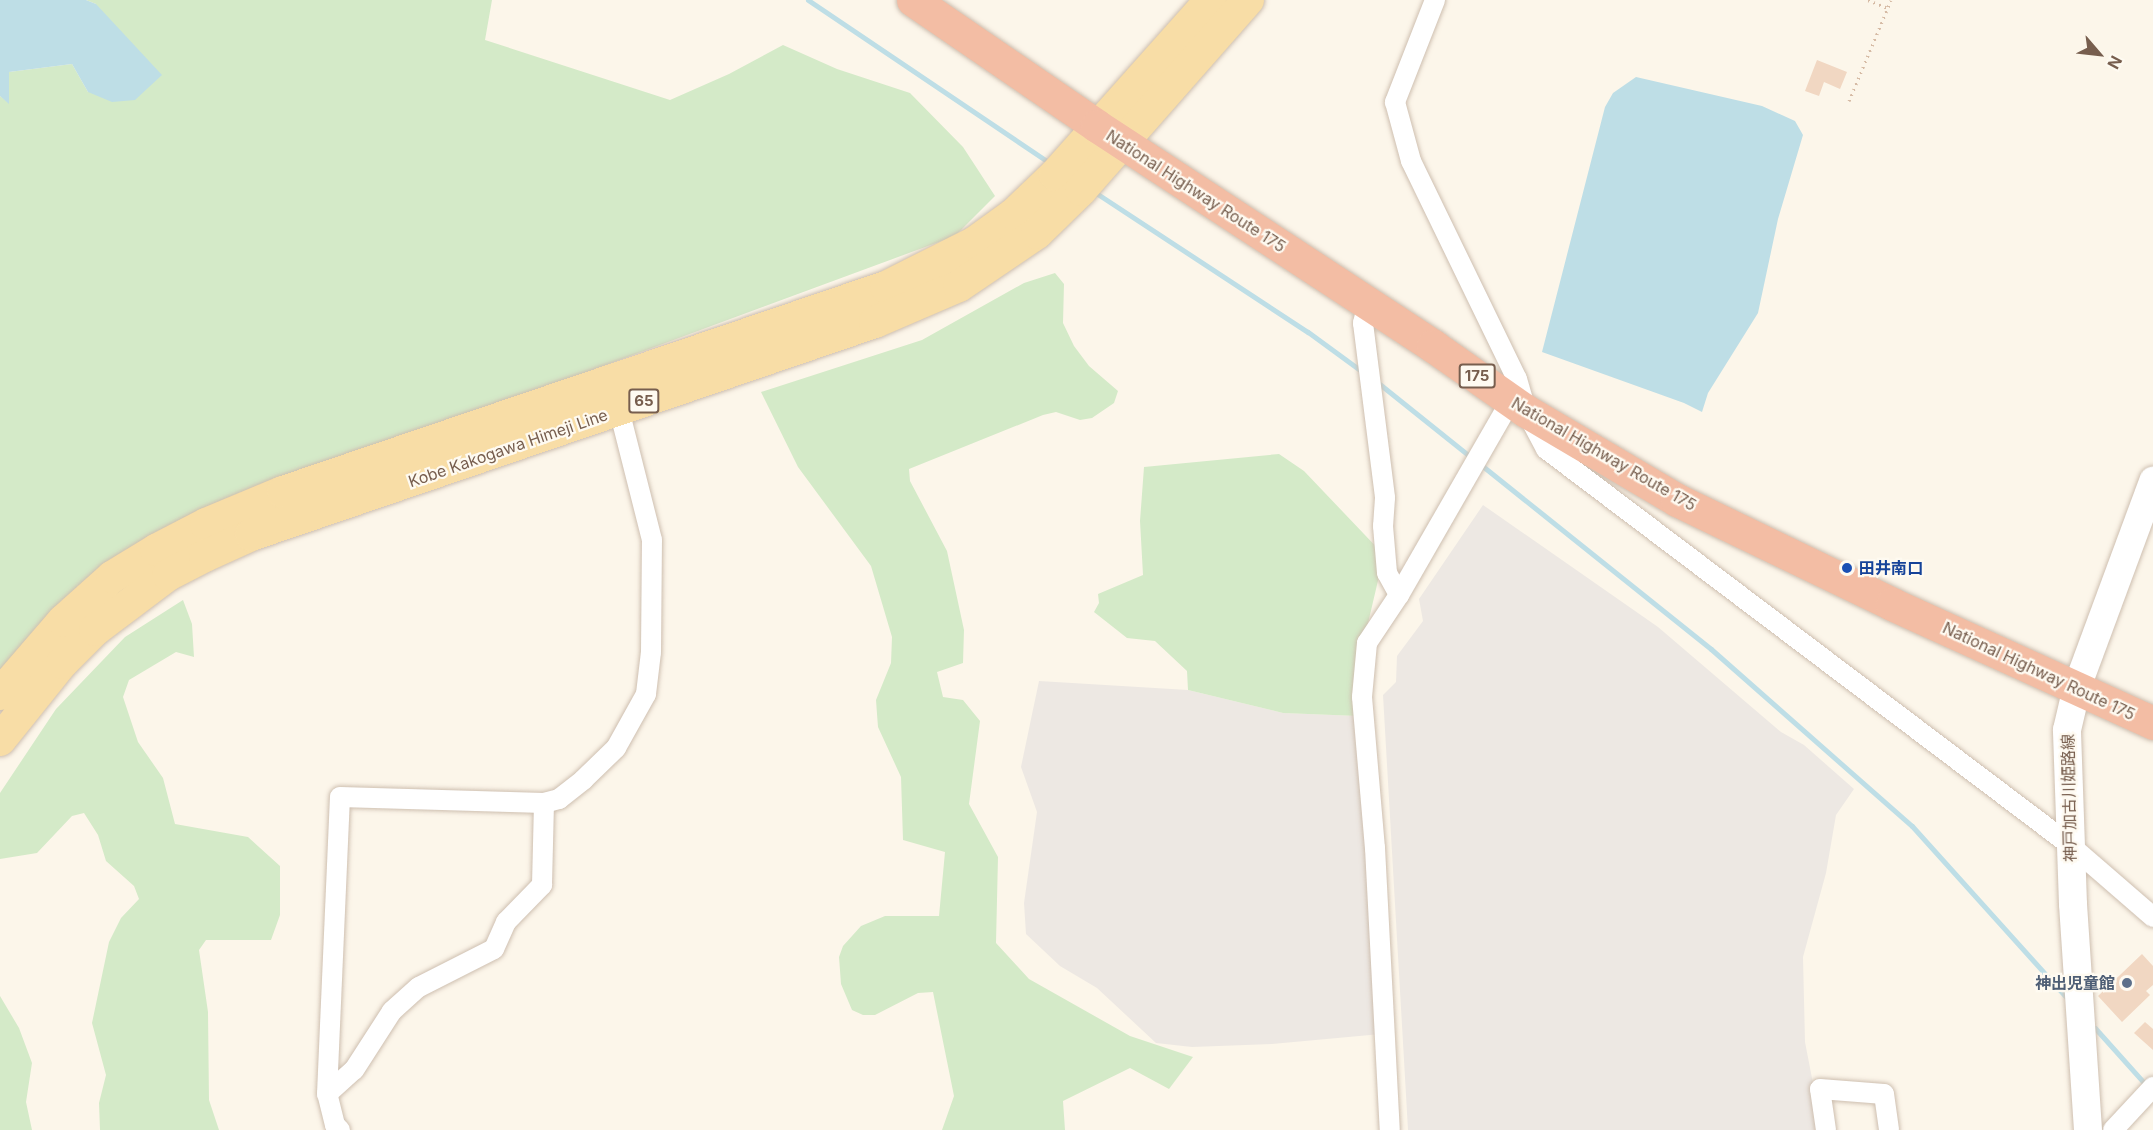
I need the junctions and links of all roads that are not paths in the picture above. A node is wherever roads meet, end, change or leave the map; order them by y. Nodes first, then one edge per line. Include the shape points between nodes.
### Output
1 (913, 0) edge
2 (1211, 0) edge
3 (1248, 0) edge
4 (1435, 0) edge
5 (1109, 134) junction
6 (1368, 303) junction
7 (1518, 405) junction
8 (619, 410) junction
9 (2153, 481) edge
10 (1399, 595) junction
11 (2078, 687) junction
12 (0, 694) edge
13 (2153, 723) edge
14 (0, 741) edge
15 (544, 803) junction
16 (2070, 844) junction
17 (2153, 917) edge
18 (2153, 1086) edge
19 (327, 1094) junction
20 (340, 1130) edge
21 (1390, 1130) edge
22 (1826, 1130) edge
23 (1889, 1130) edge
24 (2088, 1130) edge
25 (2113, 1130) edge

1 - 5 highway, National Highway Route 175 / 175
2 - 5 main road, Kobe Kakogawa Himeji Line / 65
3 - 5 main road, Kobe Kakogawa Himeji Line / 65
4 - 7 street via 1395,102 1411,161 1517,380
5 - 6 highway, National Highway Route 175 / 175
5 - 8 main road, Kobe Kakogawa Himeji Line / 65 via 1081,190 1037,233 959,286 875,322
5 - 12 main road, Kobe Kakogawa Himeji Line / 65 via 974,243 886,287 284,492 156,549 112,577 63,621
6 - 7 highway, National Highway Route 175 / 175
6 - 10 street via 1363,323 1385,498 1387,573
7 - 10 street
7 - 11 highway, National Highway Route 175 / 175 via 1677,500 1892,604
7 - 16 street via 1546,448 1584,479
8 - 14 main road, Kobe Kakogawa Himeji Line / 65 via 251,535 168,575 95,630 62,663
8 - 15 street via 652,540 646,694 616,748 584,780 559,799
9 - 11 street, 神戸加古川姫路線
10 - 21 street via 1367,643 1362,697 1375,848
11 - 13 highway, National Highway Route 175 / 175
11 - 16 street, 神戸加古川姫路線 via 2067,730
15 - 19 street via 542,885 507,922 494,949 419,987 392,1011 354,1070
15 - 19 street via 340,797
16 - 17 street
16 - 24 street, 神戸加古川姫路線
18 - 25 street
19 - 20 street via 335,1125
22 - 23 street via 1820,1089 1884,1094

